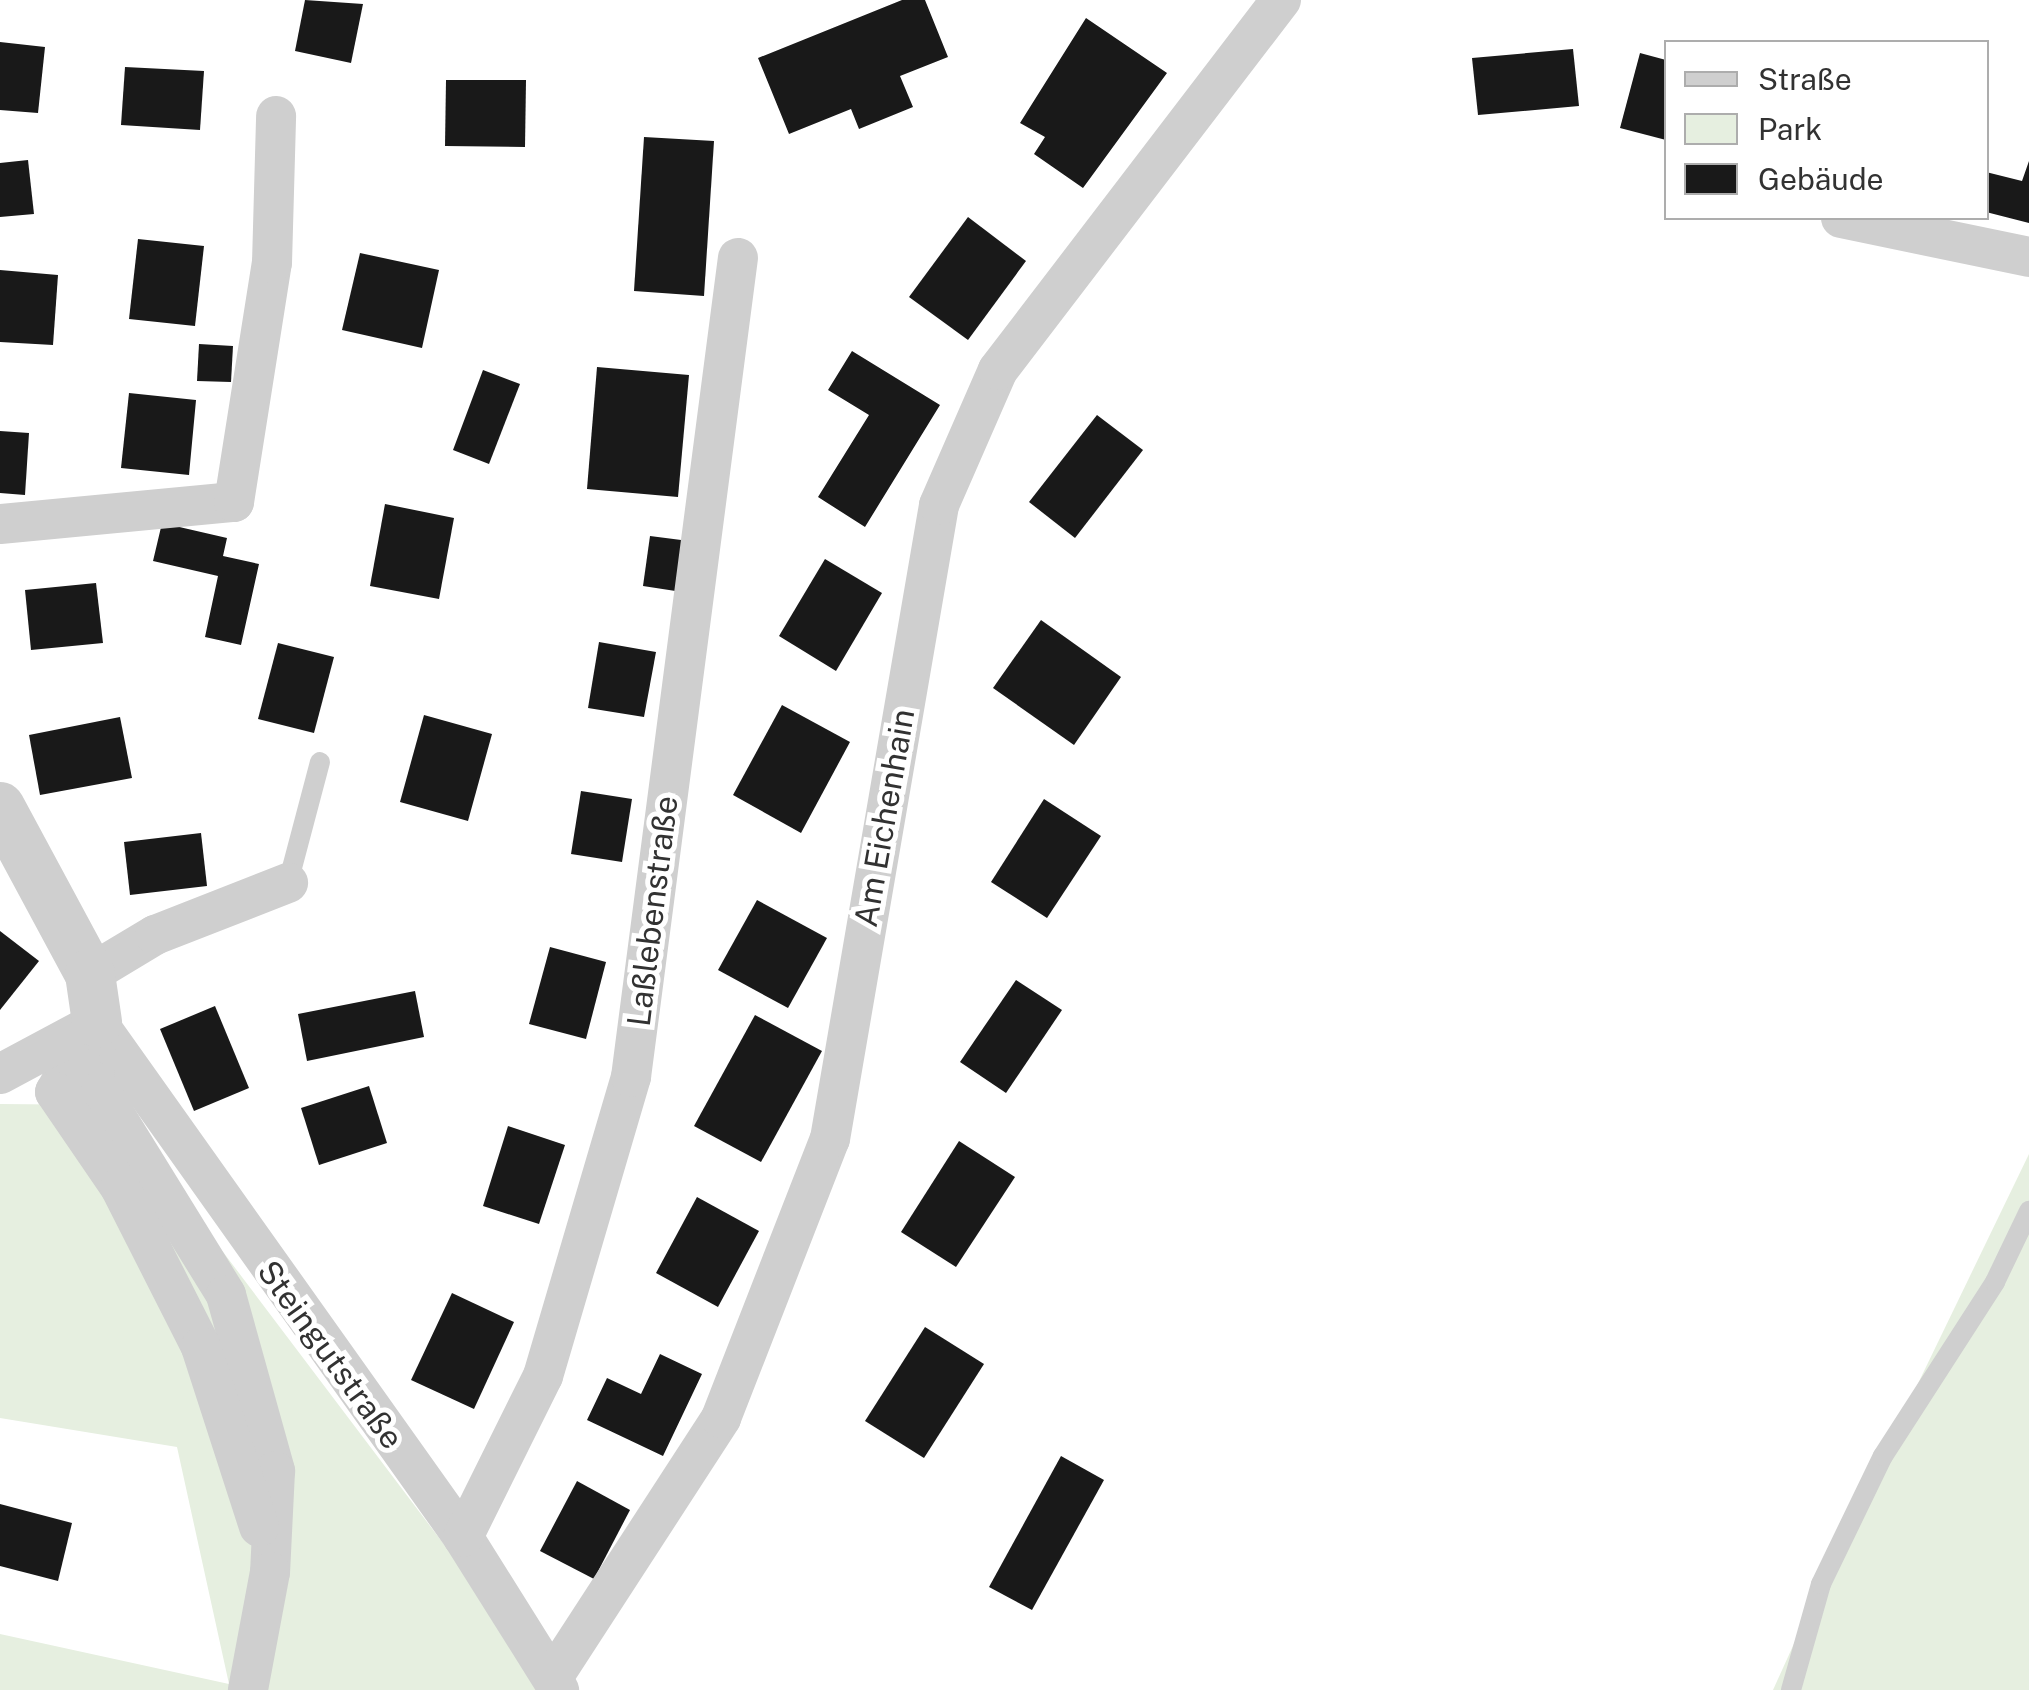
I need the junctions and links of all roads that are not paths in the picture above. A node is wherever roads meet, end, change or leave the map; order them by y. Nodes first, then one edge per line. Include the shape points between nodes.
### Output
1 (1281, 0) edge
2 (276, 116) dead end
3 (1852, 220) edge
4 (2029, 257) edge
5 (738, 258) dead end
6 (0, 524) edge
7 (320, 762) dead end
8 (0, 808) edge
9 (288, 884) joint
10 (93, 998) junction
11 (0, 1074) edge
12 (2029, 1211) edge
13 (463, 1536) junction
14 (557, 1682) edge
15 (248, 1690) edge
16 (1791, 1690) edge

1 - 14 street, Am Eichenhain via 998,370 939,505 830,1139 721,1418
2 - 6 street via 272,262 234,502
3 - 4 street
5 - 13 street, Laßlebenstraße via 631,1077 543,1376
7 - 9 lane
8 - 10 street, Steingutstraße
9 - 10 street via 155,935
10 - 11 street
10 - 13 street, Steingutstraße
10 - 15 street, Steingutstraße via 94,1080 226,1294 275,1471 270,1572
12 - 16 lane via 1995,1282 1883,1456 1821,1584
13 - 14 street, Steingutstraße

